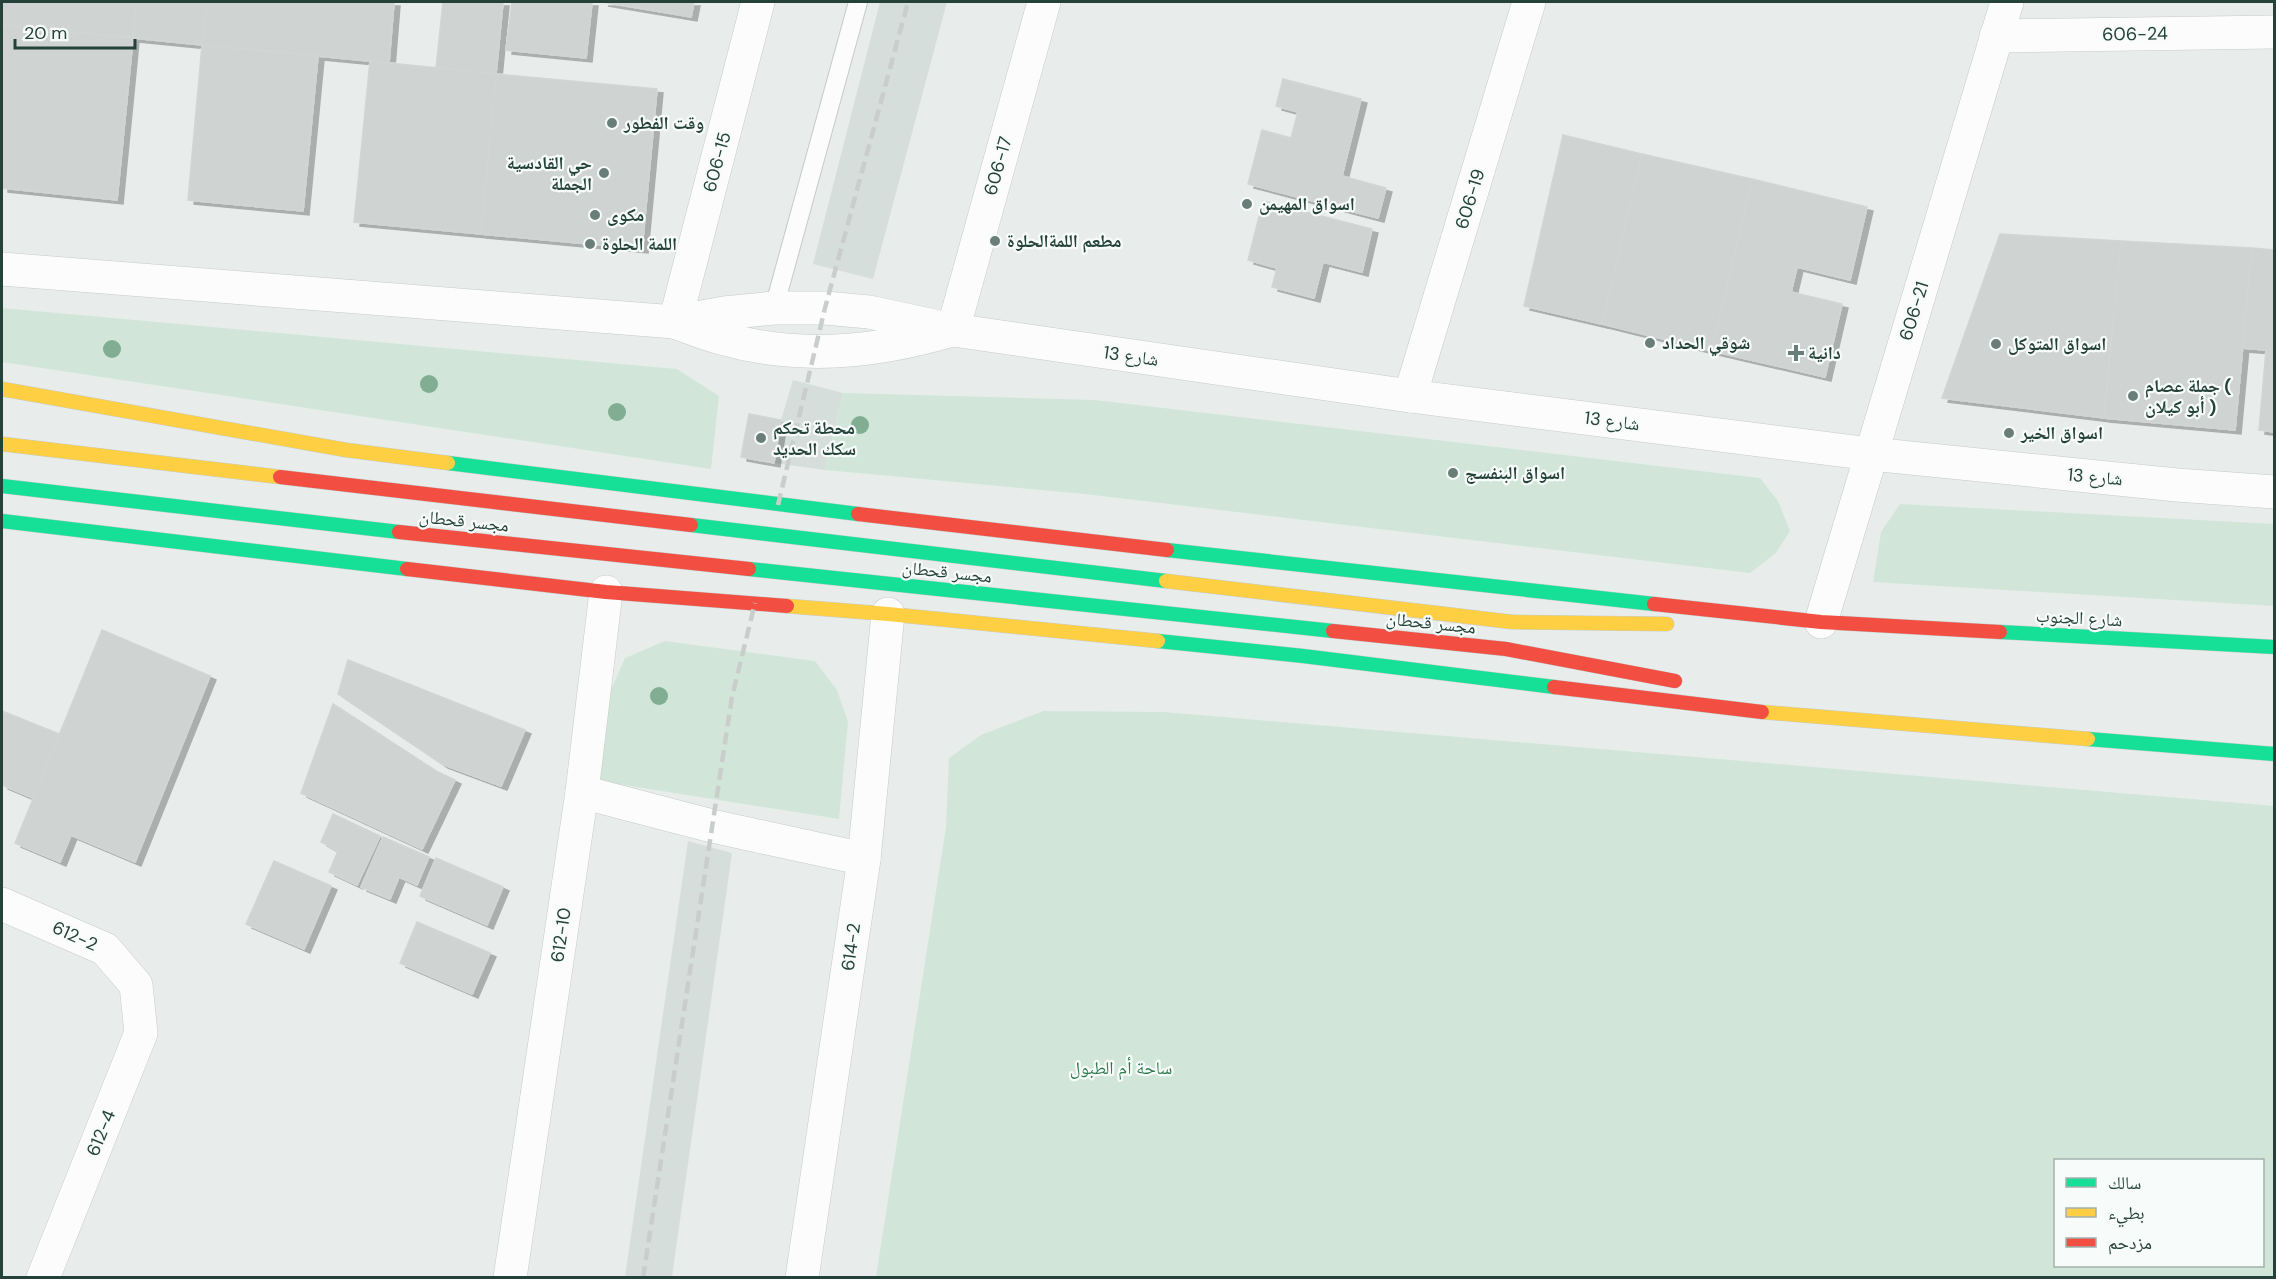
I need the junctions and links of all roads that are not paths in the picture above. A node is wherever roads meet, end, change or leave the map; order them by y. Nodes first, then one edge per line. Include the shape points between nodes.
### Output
1 (758, 2) edge
2 (858, 2) edge
3 (1044, 2) edge
4 (1529, 2) edge
5 (2007, 2) edge
6 (2274, 32) edge
7 (1996, 36) junction
8 (2, 269) edge
9 (774, 308) junction
10 (675, 322) junction
11 (953, 330) junction
12 (2, 389) edge
13 (1410, 396) junction
14 (2, 444) edge
15 (1871, 454) junction
16 (2, 486) edge
17 (2274, 492) edge
18 (2, 521) edge
19 (606, 591) junction
20 (888, 615) junction
21 (1821, 621) junction
22 (1679, 624) dead end
23 (1714, 624) dead end
24 (1882, 626) junction
25 (2274, 647) edge
26 (1689, 684) dead end
27 (1758, 698) dead end
28 (1885, 722) junction
29 (2274, 754) edge
30 (582, 792) junction
31 (864, 859) junction
32 (2, 904) edge
33 (136, 985) joint
34 (43, 1278) edge
35 (510, 1278) edge
36 (802, 1278) edge

1 - 10 street, 606-15
2 - 9 lane
3 - 11 street, 606-17
4 - 13 street, 606-19
5 - 7 street, 606-21
6 - 7 street, 606-24
7 - 15 street, 606-21
8 - 10 street
9 - 10 street, شارع 13
9 - 11 street, شارع 13 via 869,312
10 - 11 street via 767,348 815,352 862,351
11 - 13 street, شارع 13
12 - 21 main road via 346,450 1302,566
13 - 15 street, شارع 13
14 - 22 main road, مجسر قحطان, bridge via 1512,622
15 - 17 street, شارع 13
15 - 21 street, 606-21
16 - 26 main road, مجسر قحطان, bridge via 287,520 1506,649
18 - 19 main road
19 - 20 main road
19 - 30 street, 612-10
20 - 28 main road via 1303,656 1800,717
20 - 31 street, 614-2
21 - 24 main road
23 - 24 main road
24 - 25 main road, شارع الجنوب
27 - 28 main road
28 - 29 main road
30 - 31 street via 712,826
30 - 35 street, 612-10
31 - 36 street, 614-2
32 - 33 street, 612-2 via 105,949
33 - 34 street, 612-4 via 141,1033

